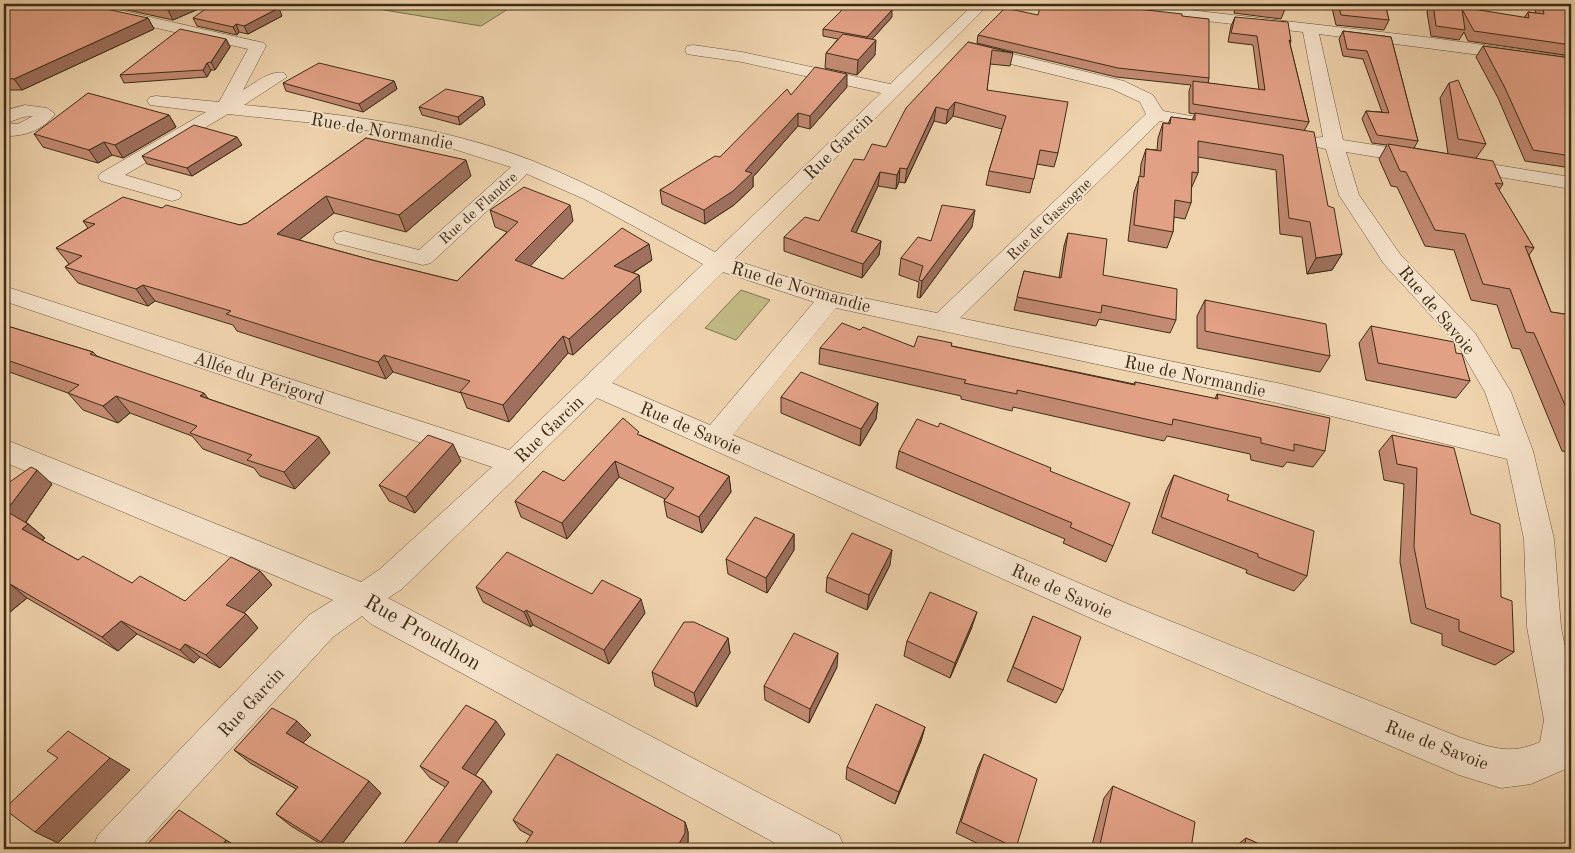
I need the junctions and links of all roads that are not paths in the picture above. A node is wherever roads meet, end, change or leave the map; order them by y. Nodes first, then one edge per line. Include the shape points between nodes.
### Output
1 (74, 4) edge
2 (982, 4) edge
3 (1101, 4) edge
4 (1310, 28) junction
5 (943, 42) junction
6 (693, 50) dead end
7 (1571, 62) edge
8 (278, 77) dead end
9 (895, 91) junction
10 (156, 101) dead end
11 (224, 109) junction
12 (1156, 115) junction
13 (4, 118) edge
14 (1222, 126) edge
15 (4, 130) edge
16 (1297, 138) edge
17 (1334, 144) junction
18 (525, 165) junction
19 (1571, 183) edge
20 (172, 195) dead end
21 (344, 238) dead end
22 (718, 263) junction
23 (4, 293) edge
24 (830, 299) junction
25 (942, 323) junction
26 (593, 386) junction
27 (715, 438) junction
28 (1520, 451) junction
29 (8, 458) edge
30 (514, 463) junction
31 (363, 597) junction
32 (112, 849) edge
33 (825, 849) edge

1 - 11 street via 258,46
2 - 5 street, Rue Garcin
3 - 4 street
4 - 7 street
4 - 17 street, Rue de Savoie
5 - 9 street, Rue Garcin
5 - 12 street via 1118,85 1146,99
6 - 9 street via 742,57
8 - 11 street
9 - 22 street, Rue Garcin
10 - 11 street, Rue de Normandie
11 - 18 street, Rue de Normandie via 342,120 431,136
11 - 20 street via 108,177
12 - 14 street
12 - 25 street, Rue de Gascogne
13 - 15 street via 12,113 36,109 46,114 38,123 14,132
16 - 17 street
17 - 19 street
17 - 28 street, Rue de Savoie via 1350,195 1392,259 1466,339 1498,392
18 - 21 street, Rue de Flandre via 438,252 423,258
18 - 22 street, Rue de Normandie
22 - 24 street, Rue de Normandie
22 - 26 street, Rue Garcin
23 - 30 street, Allée du Périgord
24 - 25 street, Rue de Normandie
24 - 27 street
25 - 28 street, Rue de Normandie via 1282,394
26 - 27 street, Rue de Savoie
26 - 30 street, Rue Garcin
27 - 28 street, Rue de Savoie via 1116,614 1459,756 1500,769 1531,766 1557,754 1562,720 1544,626 1539,539
29 - 31 street, Rue Proudhon
30 - 31 street, Rue Garcin via 391,579
31 - 32 street, Rue Garcin via 321,626
31 - 33 street, Rue Proudhon via 383,614

